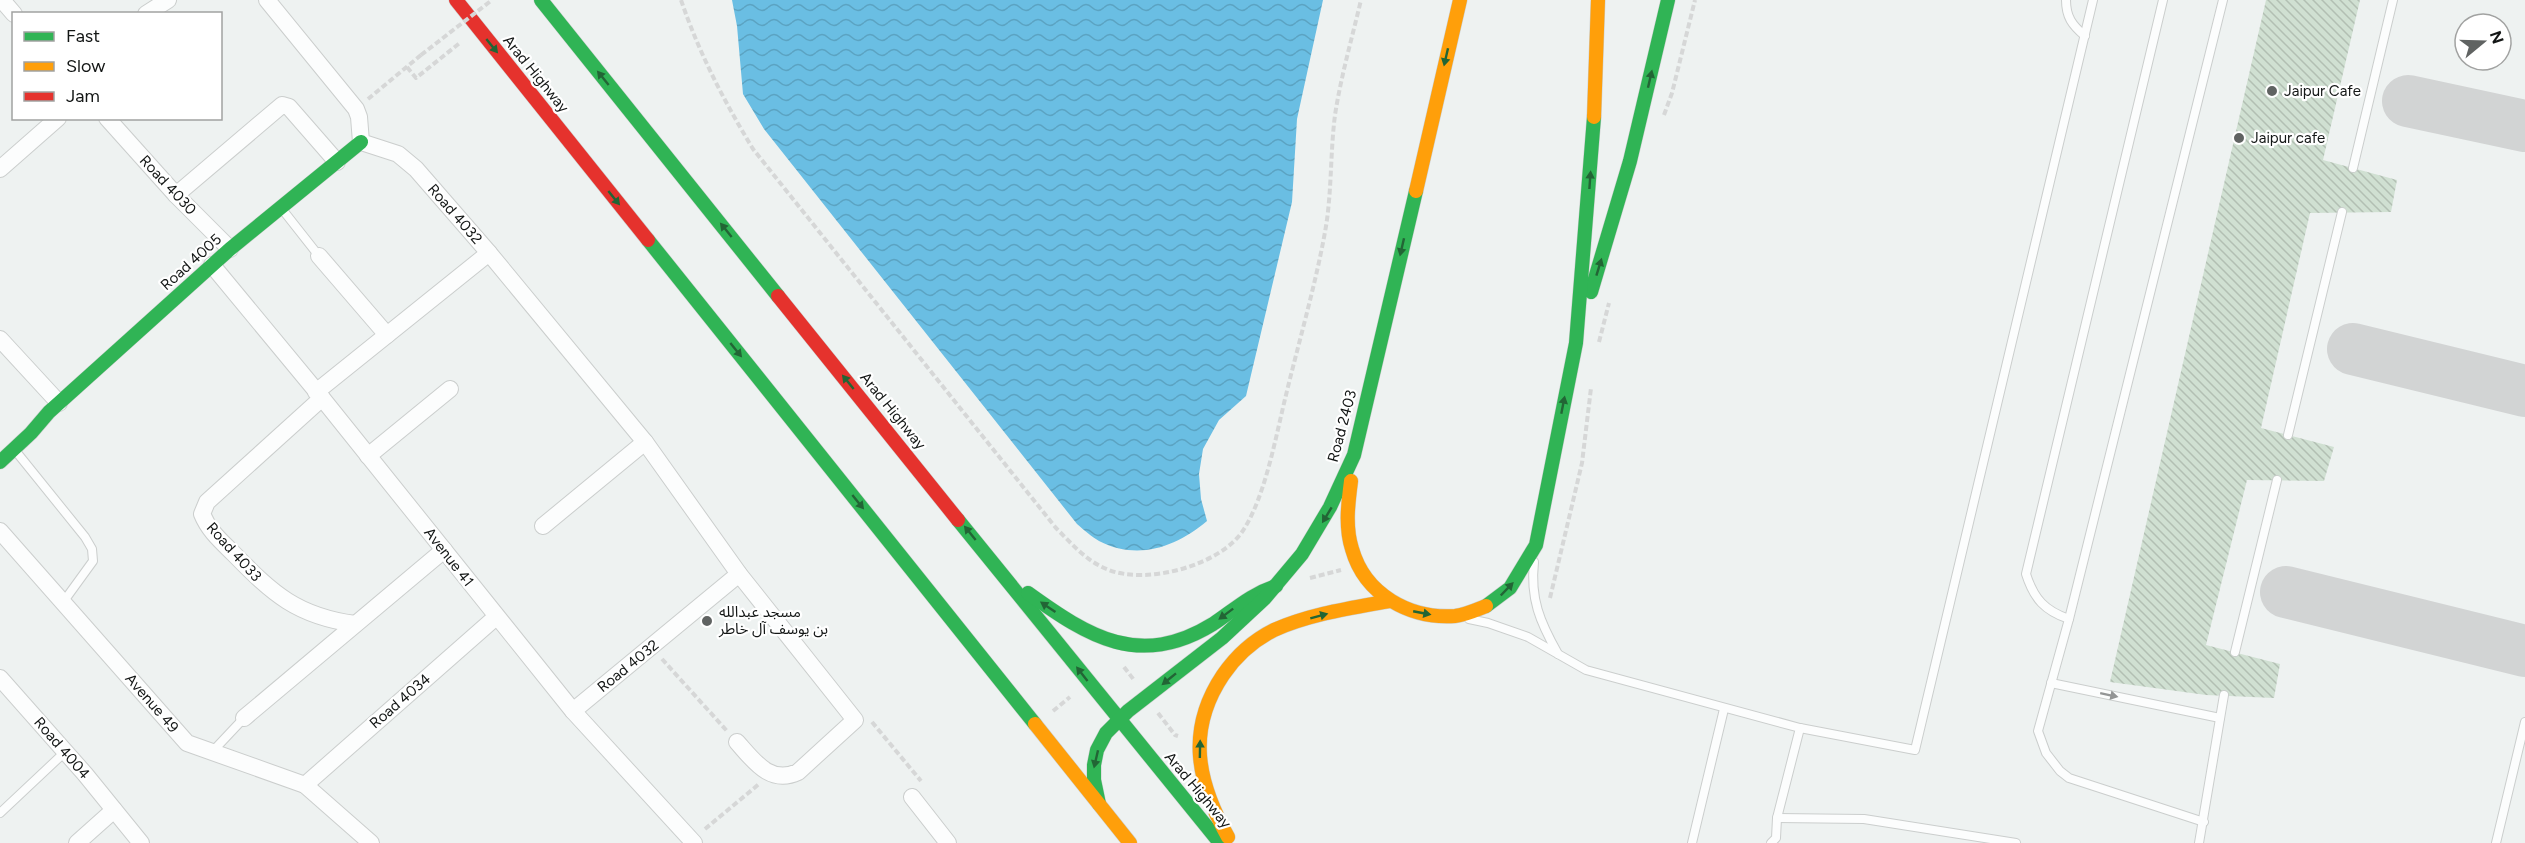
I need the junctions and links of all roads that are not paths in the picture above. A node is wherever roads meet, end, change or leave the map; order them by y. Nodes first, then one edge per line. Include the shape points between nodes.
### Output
1 (2, 0) edge
2 (168, 0) edge
3 (267, 0) edge
4 (456, 0) edge
5 (541, 0) edge
6 (1460, 0) edge
7 (1598, 0) edge
8 (1668, 0) edge
9 (2066, 0) edge
10 (2093, 0) edge
11 (2163, 0) edge
12 (2223, 0) edge
13 (2393, 0) edge
14 (12, 12) edge
15 (149, 12) edge
16 (2085, 36) junction
17 (56, 120) edge
18 (109, 120) edge
19 (361, 142) junction
20 (337, 162) junction
21 (2353, 168) dead end
22 (0, 169) edge
23 (176, 195) junction
24 (280, 208) junction
25 (2342, 212) dead end
26 (230, 249) junction
27 (489, 253) junction
28 (319, 256) joint
29 (212, 265) junction
30 (387, 335) junction
31 (0, 339) edge
32 (1576, 343) junction
33 (450, 389) dead end
34 (319, 395) junction
35 (54, 408) junction
36 (2288, 435) dead end
37 (645, 442) junction
38 (7, 449) edge
39 (1354, 455) junction
40 (368, 456) junction
41 (0, 462) edge
42 (2277, 480) dead end
43 (543, 526) dead end
44 (0, 531) edge
45 (1536, 545) junction
46 (444, 550) junction
47 (739, 574) junction
48 (1007, 579) junction
49 (1276, 586) junction
50 (64, 601) junction
51 (1389, 601) junction
52 (1457, 616) junction
53 (496, 617) junction
54 (2069, 619) junction
55 (355, 624) junction
56 (2235, 652) dead end
57 (1560, 657) junction
58 (2051, 683) junction
59 (3, 687) edge
60 (2224, 695) dead end
61 (1724, 709) junction
62 (573, 711) junction
63 (244, 718) joint
64 (2220, 718) junction
65 (1118, 720) junction
66 (2525, 722) edge
67 (1800, 728) junction
68 (737, 742) road end
69 (65, 752) junction
70 (212, 752) junction
71 (305, 785) junction
72 (912, 797) road end
73 (1099, 804) junction
74 (114, 810) junction
75 (0, 813) edge
76 (1777, 818) junction
77 (2204, 822) junction
78 (1775, 841) edge
79 (692, 842) edge
80 (77, 843) edge
81 (141, 843) edge
82 (371, 843) edge
83 (948, 843) edge
84 (1130, 843) edge
85 (1220, 843) edge
86 (1232, 843) edge
87 (1692, 843) edge
88 (2016, 843) edge
89 (2199, 843) edge
90 (2496, 843) edge

1 - 14 street
2 - 15 street
3 - 19 street via 356,110
4 -> 73 main road, Arad Highway
48 -> 5 main road, Arad Highway
6 -> 39 main road, Road 2403
32 -> 7 main road via 1594,126
32 -> 8 main road via 1630,161
9 - 16 lane via 2066,14
10 - 16 lane
11 - 54 lane via 2026,574 2040,604
12 - 54 lane
13 - 21 lane
16 - 67 lane via 1915,750
17 - 22 street
18 - 23 street, Road 4030
19 - 20 main road, Road 4005
19 - 27 street, Road 4032 via 398,154 416,169
20 - 23 street via 289,107 282,105
20 - 24 main road, Road 4005
23 - 26 street, Road 4030
24 - 26 main road, Road 4005
24 - 28 lane
25 - 36 lane
26 - 29 main road, Road 4005
27 - 30 street
27 - 37 street, Road 4032
28 - 30 street
29 - 34 street, Avenue 41
29 - 35 main road, Road 4005
30 - 34 street
31 - 35 street
45 -> 32 main road
33 - 40 street
34 - 40 street, Avenue 41
34 - 55 street, Road 4033 via 207,502 202,514 208,527 280,598 326,620
35 - 38 main road, Road 4005
37 - 43 street
37 - 47 street, Road 4032
38 - 41 main road, Road 4005
38 - 50 lane via 86,537 92,549 93,561
39 -> 49 main road, Road 2403 via 1332,507 1304,553
39 - 51 main road via 1347,515 1353,550 1366,578
40 - 46 street, Avenue 41
42 - 56 lane
44 - 50 street, Avenue 49
52 -> 45 main road via 1488,606 1510,588
45 - 57 lane via 1533,577 1537,609
46 - 53 street, Avenue 41
46 - 55 street
47 - 62 street, Road 4032
47 - 68 street, Road 4032 via 855,720 798,772 782,776 761,769
49 -> 48 main road via 1254,593 1187,637 1156,645 1122,645 1095,636
65 -> 48 main road, Arad Highway
49 -> 65 main road, Road 2403 via 1234,627
50 - 70 street, Avenue 49 via 187,742
51 -> 52 main road via 1419,615
86 -> 51 main road via 1208,795 1200,763 1204,714 1214,689 1229,666 1272,632 1311,618
52 - 57 lane via 1519,634
53 - 62 street, Avenue 41
53 - 71 street, Road 4034
54 - 58 lane
55 - 63 street
57 - 61 lane via 1586,670
58 -> 64 lane
58 - 77 lane via 2038,731 2046,753 2060,771 2069,778
59 - 69 street, Road 4004
60 - 64 lane
61 - 67 lane
61 - 87 lane
62 - 79 street, Avenue 41
63 - 70 lane
64 - 77 lane
65 -> 73 main road, Road 2403 via 1108,731 1095,759 1093,774
65 - 85 main road, Arad Highway
66 - 90 lane
67 - 76 lane
69 - 74 street, Road 4004
69 - 75 lane
70 - 71 street, Avenue 49
71 - 82 street, Avenue 49
72 - 83 street
73 - 84 main road, Arad Highway
74 - 80 street
74 - 81 street, Road 4004
76 - 78 lane
76 - 88 lane via 1863,819
77 - 89 lane

